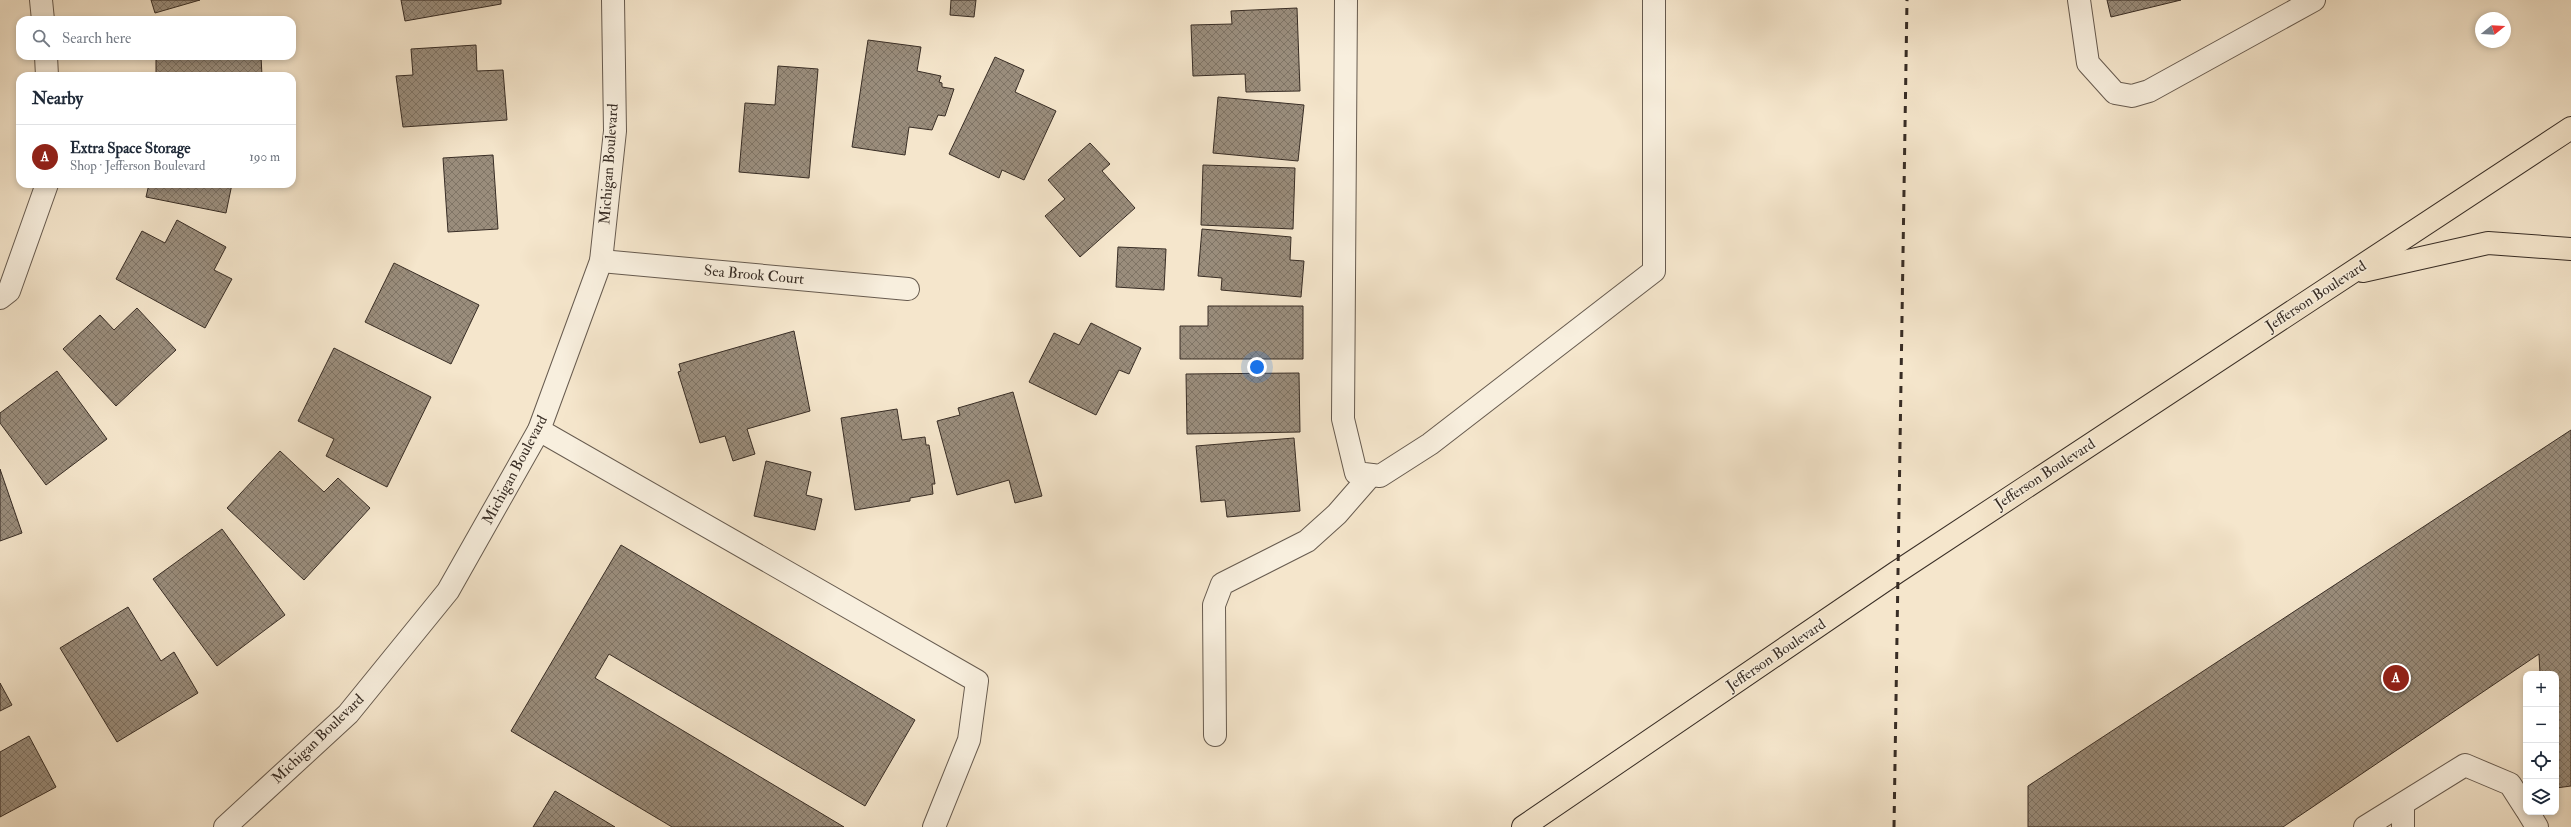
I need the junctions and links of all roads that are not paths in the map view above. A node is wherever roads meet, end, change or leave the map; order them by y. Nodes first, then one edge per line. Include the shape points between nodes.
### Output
1 (41, 0) edge
2 (612, 0) edge
3 (1346, 0) edge
4 (1654, 0) edge
5 (2079, 0) edge
6 (2314, 0) edge
7 (43, 16) edge
8 (46, 60) edge
9 (47, 72) edge
10 (2571, 128) edge
11 (46, 188) edge
12 (2571, 249) edge
13 (601, 261) junction
14 (2350, 273) junction
15 (908, 289) dead end
16 (0, 298) edge
17 (539, 430) junction
18 (1371, 475) junction
19 (1215, 735) dead end
20 (2403, 804) junction
21 (2523, 804) edge
22 (2530, 815) edge
23 (225, 827) edge
24 (934, 827) edge
25 (1524, 827) edge
26 (2365, 827) edge
27 (2403, 827) edge
28 (2536, 827) edge

1 - 7 street
2 - 13 street, Michigan Boulevard via 614,131
3 - 18 street via 1343,419 1356,473
4 - 18 street via 1654,271 1430,444 1380,476
5 - 6 street via 2088,63 2115,93 2132,96 2149,91
8 - 9 street
10 - 14 main road, Jefferson Boulevard
11 - 16 street via 9,291
12 - 14 main road via 2488,244
13 - 15 street, Sea Brook Court
13 - 17 street, Michigan Boulevard
14 - 25 main road, Jefferson Boulevard via 1897,572
17 - 23 street, Michigan Boulevard via 448,591 348,714
17 - 24 street via 976,681 969,740
18 - 19 street via 1337,514 1307,541 1222,584 1214,605
20 - 21 street via 2465,765 2510,784
20 - 26 street
20 - 27 street
22 - 28 street

